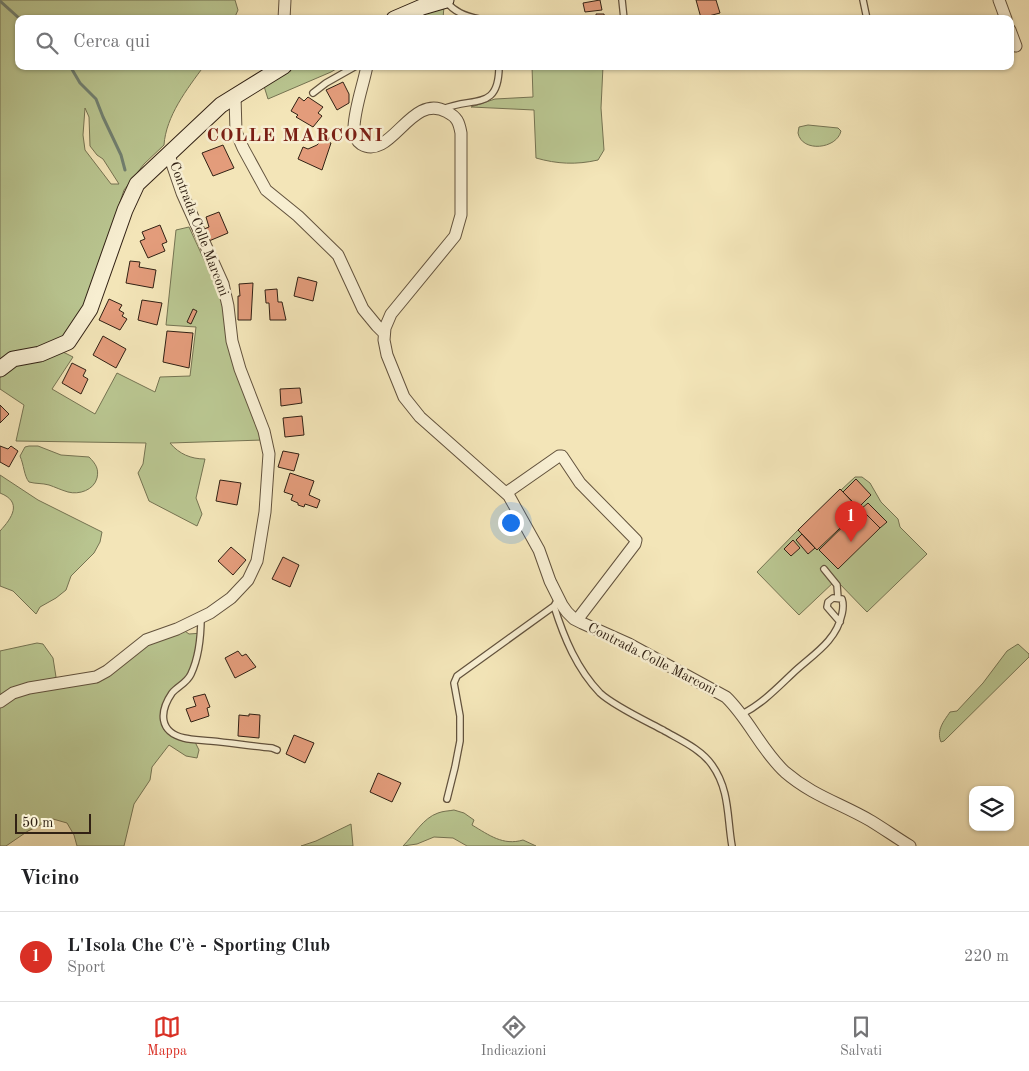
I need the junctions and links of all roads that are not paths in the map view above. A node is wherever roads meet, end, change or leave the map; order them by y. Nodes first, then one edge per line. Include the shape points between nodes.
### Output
1 (284, 0) edge
2 (446, 0) edge
3 (622, 0) edge
4 (862, 0) edge
5 (1000, 0) edge
6 (284, 15) edge
7 (403, 15) edge
8 (465, 15) edge
9 (624, 15) edge
10 (866, 15) edge
11 (1005, 15) edge
12 (1014, 41) edge
13 (1016, 46) dead end
14 (277, 70) edge
15 (348, 70) edge
16 (366, 70) edge
17 (499, 70) edge
18 (313, 93) dead end
19 (235, 96) junction
20 (443, 110) junction
21 (169, 154) junction
22 (384, 333) junction
23 (0, 369) edge
24 (506, 493) junction
25 (824, 569) dead end
26 (838, 598) junction
27 (556, 602) junction
28 (201, 617) junction
29 (577, 620) junction
30 (840, 622) junction
31 (0, 702) edge
32 (742, 714) junction
33 (277, 750) dead end
34 (447, 799) dead end
35 (732, 846) edge
36 (910, 846) edge

1 - 6 street
2 - 7 street
2 - 8 lane via 452,9
3 - 9 lane
4 - 10 lane
5 - 11 street
12 - 13 street
14 - 19 street, Contrada Colle Marconi
15 - 18 lane
16 - 20 street via 354,125 355,136 364,146 377,147 416,114 433,108
17 - 20 lane via 499,84 490,97
19 - 21 street, Contrada Colle Marconi via 220,105
19 - 22 street via 236,132 266,190 338,255 363,308
20 - 22 street via 456,118 462,133 461,215 455,236 391,314
21 - 23 street, Contrada Colle Marconi via 136,184 90,309 68,342 40,354 13,359
21 - 28 street, Contrada Colle Marconi via 182,193 223,284 232,341 269,454 257,561 248,580 231,598
22 - 24 street, Contrada Colle Marconi via 387,355 404,397 420,417
24 - 27 street, Contrada Colle Marconi via 540,550
24 - 29 street, Contrada Colle Marconi via 562,456 580,483 636,540
25 - 26 lane via 837,585
26 - 30 lane via 842,599 844,606
26 - 30 lane via 830,600 827,607
27 - 29 street, Contrada Colle Marconi
27 - 34 lane via 457,676 454,683 460,716 460,741
27 - 35 lane via 567,644 583,672 602,694 691,746 712,765 724,789 729,809
28 - 31 street, Contrada Colle Marconi via 146,640 96,677 29,688
28 - 33 lane via 196,662 187,681 173,692 165,707 163,722 167,730 183,738
29 - 32 street, Contrada Colle Marconi via 680,670 726,697
30 - 32 lane via 823,649 774,693
32 - 36 street, Contrada Colle Marconi via 772,759 802,786

